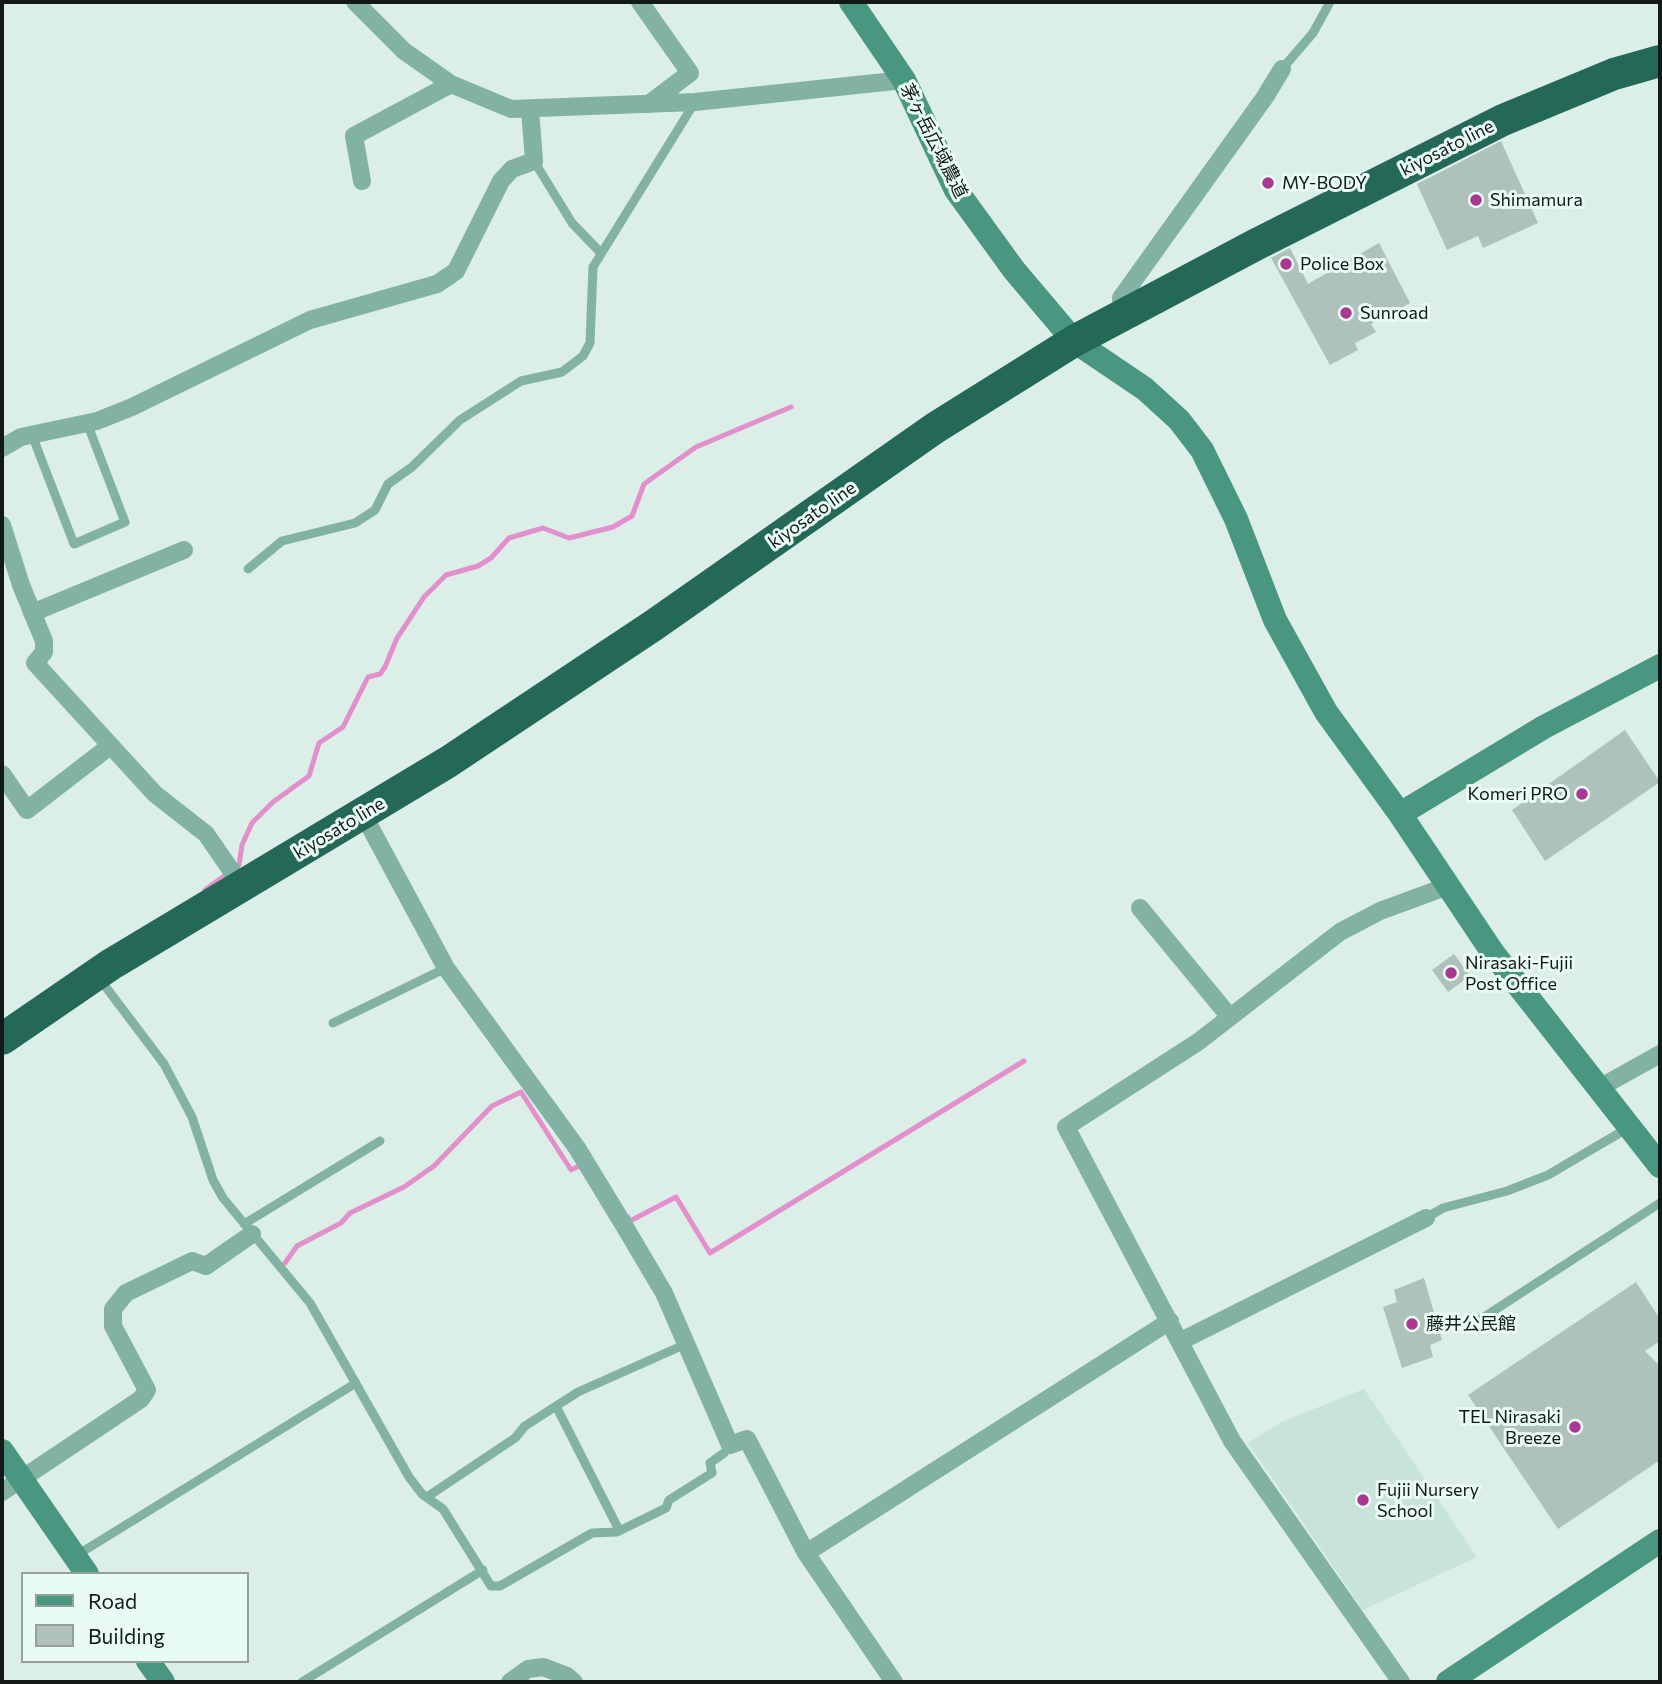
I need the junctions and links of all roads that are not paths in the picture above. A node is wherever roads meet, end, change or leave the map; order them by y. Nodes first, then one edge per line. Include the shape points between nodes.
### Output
1 (355, 2) edge
2 (640, 2) edge
3 (852, 2) edge
4 (1331, 2) edge
5 (1660, 61) edge
6 (1282, 69) joint
7 (904, 80) junction
8 (451, 84) junction
9 (695, 102) junction
10 (649, 104) junction
11 (530, 109) junction
12 (534, 161) junction
13 (362, 181) dead end
14 (601, 253) junction
15 (1123, 315) junction
16 (1074, 341) junction
17 (87, 423) junction
18 (32, 435) junction
19 (2, 447) edge
20 (2, 525) edge
21 (184, 550) dead end
22 (248, 569) dead end
23 (32, 613) junction
24 (1660, 666) edge
25 (110, 747) junction
26 (2, 774) edge
27 (363, 814) junction
28 (1400, 814) junction
29 (242, 886) junction
30 (1448, 886) junction
31 (1140, 908) dead end
32 (446, 968) junction
33 (97, 974) junction
34 (1229, 1016) junction
35 (334, 1023) dead end
36 (2, 1039) edge
37 (1660, 1054) edge
38 (1599, 1088) junction
39 (1629, 1127) junction
40 (380, 1141) dead end
41 (1658, 1160) edge
42 (1660, 1203) edge
43 (1426, 1218) joint
44 (248, 1229) junction
45 (1170, 1321) junction
46 (1466, 1328) dead end
47 (1181, 1342) junction
48 (686, 1344) junction
49 (356, 1383) junction
50 (556, 1406) junction
51 (730, 1445) junction
52 (2, 1451) edge
53 (12, 1486) edge
54 (427, 1497) junction
55 (619, 1530) junction
56 (1660, 1541) edge
57 (806, 1553) junction
58 (81, 1565) edge
59 (483, 1570) junction
60 (149, 1663) edge
61 (163, 1682) edge
62 (302, 1682) edge
63 (510, 1682) edge
64 (574, 1682) edge
65 (894, 1682) edge
66 (1402, 1682) edge
67 (1448, 1682) edge

1 - 8 street via 404,51
2 - 10 street via 690,73
3 - 7 street, 茅ヶ岳広域農道
4 - 6 lane via 1313,33
5 - 15 highway, kiyosato line via 1503,120
6 - 15 street via 1121,298
7 - 9 street
7 - 16 street, 茅ヶ岳広域農道 via 956,190 1014,270
8 - 11 street via 511,109
8 - 13 street via 354,136
9 - 10 street
9 - 14 lane
10 - 11 street
11 - 12 street
12 - 14 lane via 572,223
12 - 17 street via 512,169 501,181 456,271 437,284 310,320 132,407
14 - 22 lane via 593,267 590,343 583,356 562,372 521,381 460,420 388,484 375,510 355,523 282,541
15 - 16 highway, kiyosato line
16 - 27 highway, kiyosato line via 936,428 529,709
16 - 28 street, 茅ヶ岳広域農道 via 1145,388 1202,450 1227,496 1294,657 1325,712
17 - 18 street
17 - 18 lane via 125,522 74,544
18 - 19 street
20 - 23 street
21 - 23 street
23 - 25 street via 44,641 44,652 35,663
24 - 28 street via 1544,727
25 - 26 street via 27,810
25 - 29 street via 155,794 206,834
27 - 29 highway, kiyosato line
27 - 32 street
28 - 30 street, 茅ヶ岳広域農道
29 - 33 highway, kiyosato line
30 - 34 street via 1380,911 1340,932
30 - 38 street, 茅ヶ岳広域農道 via 1493,953
31 - 34 street
32 - 35 lane
32 - 48 street via 577,1148 664,1293
33 - 36 highway, kiyosato line
33 - 44 lane via 164,1064 192,1117 213,1180
34 - 45 street via 1198,1042 1066,1127
37 - 38 street
38 - 39 street, 茅ヶ岳広域農道
39 - 41 street, 茅ヶ岳広域農道
39 - 43 lane via 1548,1175 1443,1208
40 - 44 lane
42 - 46 lane
43 - 47 street
44 - 49 lane via 310,1303
44 - 53 street via 206,1266 192,1261 126,1293 113,1309 113,1326 147,1390 141,1399
45 - 47 street
45 - 57 street
47 - 66 street via 1250,1469
48 - 50 lane
48 - 51 street
49 - 54 lane via 409,1477
49 - 58 lane
50 - 54 lane
50 - 55 lane
51 - 55 lane via 710,1462 712,1473 669,1500 666,1508
51 - 57 street via 747,1439
52 - 53 street
53 - 58 street
54 - 59 lane via 443,1509
55 - 59 lane via 592,1533 500,1586 491,1586
56 - 67 street
57 - 65 street
59 - 62 lane
60 - 61 street
63 - 64 street via 528,1669 543,1667

